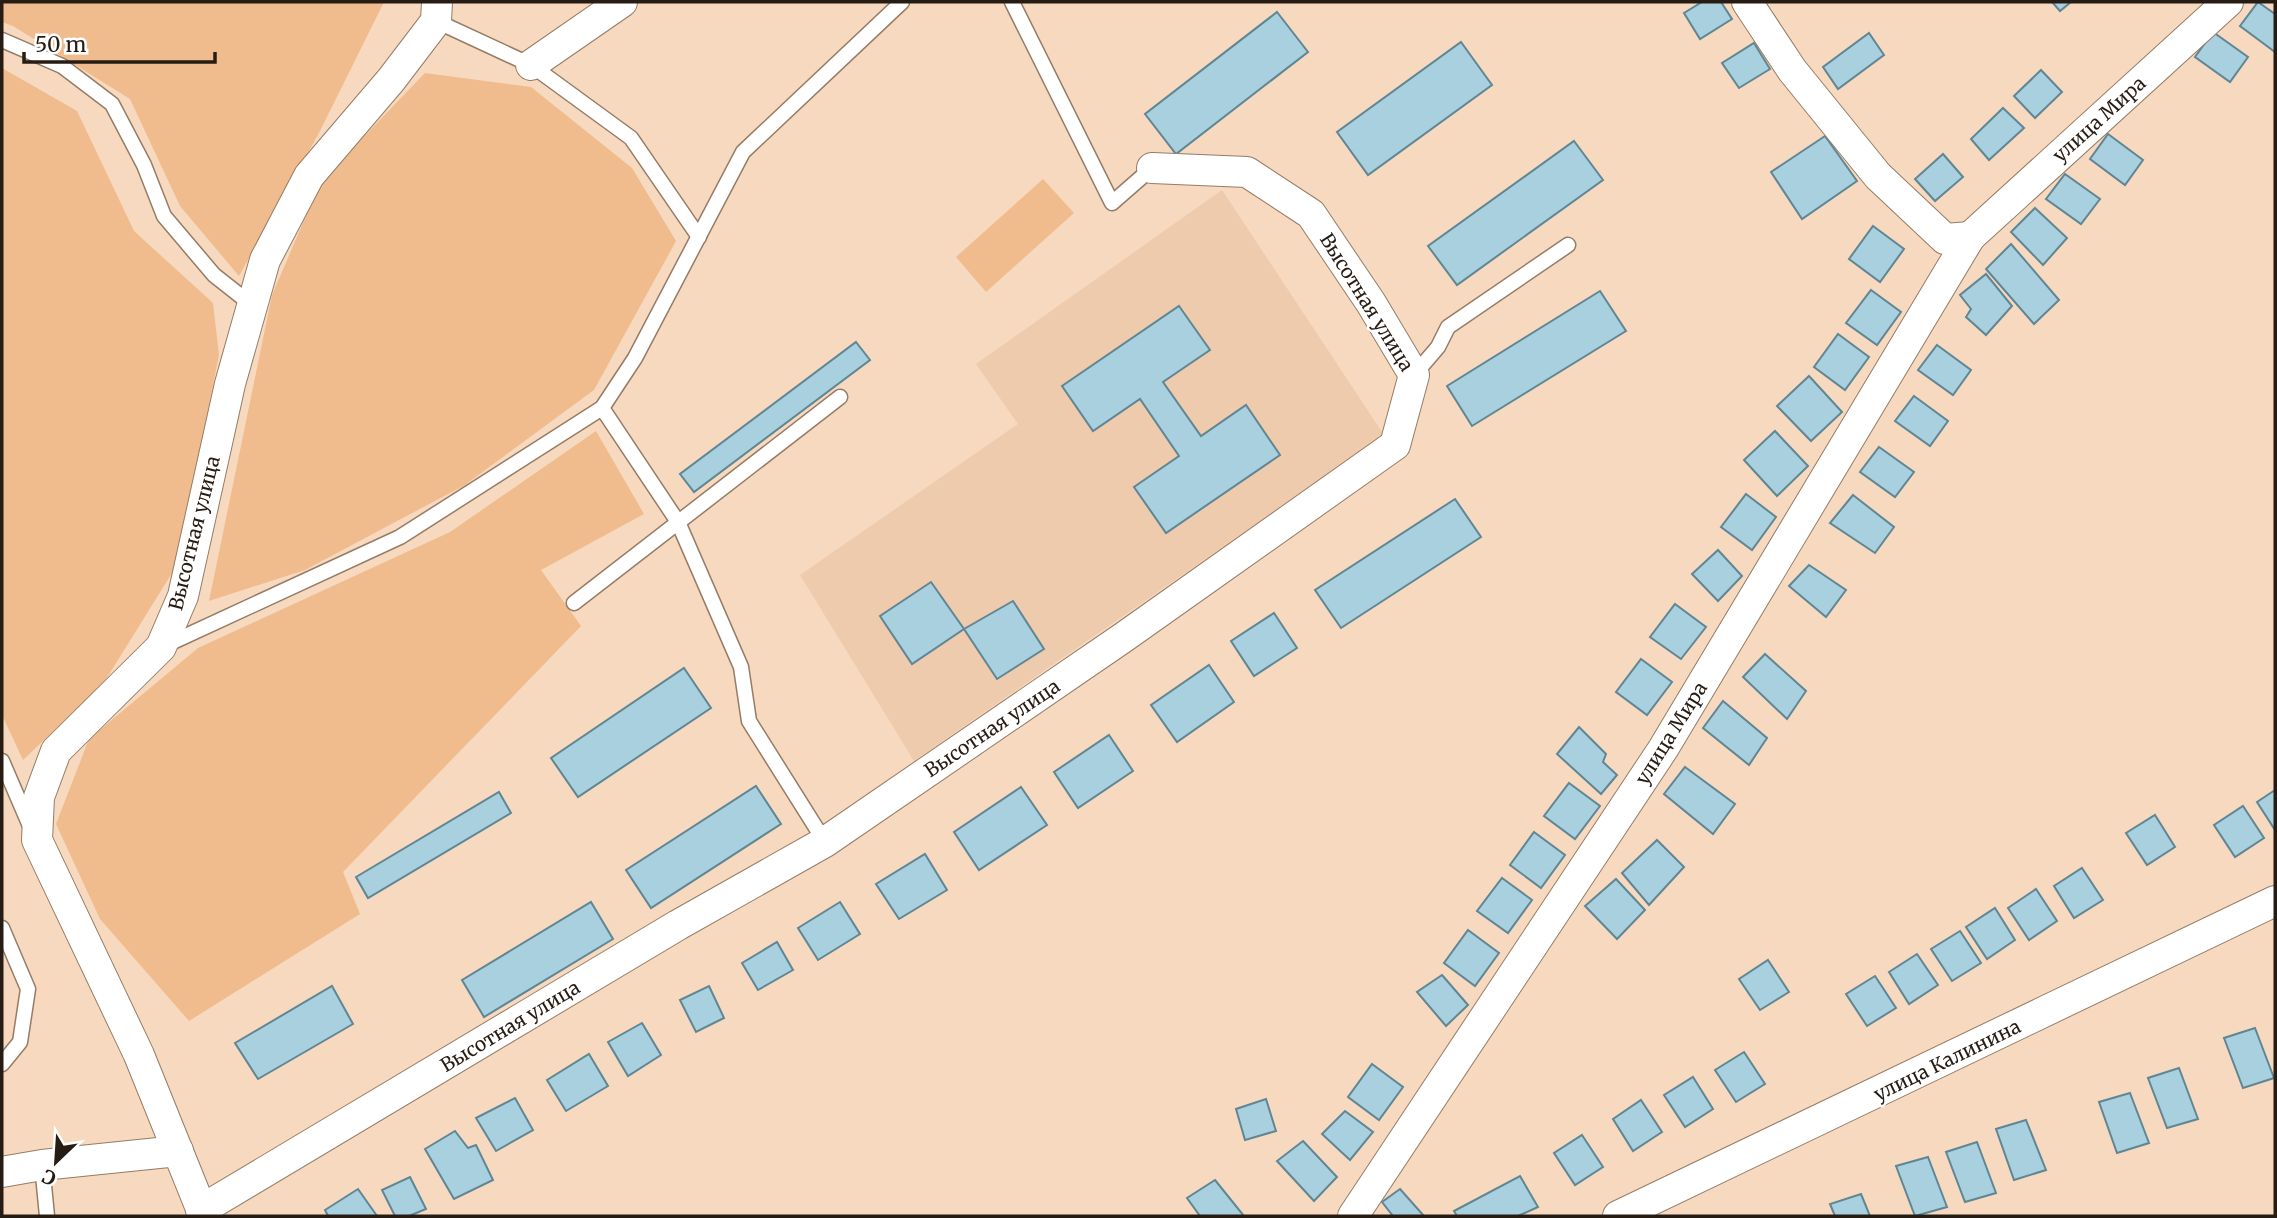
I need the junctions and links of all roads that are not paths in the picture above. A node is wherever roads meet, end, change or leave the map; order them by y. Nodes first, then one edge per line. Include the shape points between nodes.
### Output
1 (622, 2) edge
2 (902, 2) edge
3 (1012, 2) edge
4 (1747, 2) edge
5 (2228, 2) edge
6 (436, 11) edge
7 (2, 40) edge
8 (530, 65) junction
9 (1152, 168) joint
10 (699, 237) junction
11 (1969, 237) junction
12 (1568, 245) dead end
13 (252, 305) junction
14 (1414, 376) junction
15 (840, 397) dead end
16 (602, 408) junction
17 (678, 522) junction
18 (573, 603) dead end
19 (161, 647) junction
20 (2, 761) edge
21 (37, 840) junction
22 (825, 842) junction
23 (2275, 901) edge
24 (2, 928) edge
25 (2, 1063) edge
26 (178, 1151) junction
27 (42, 1165) junction
28 (2, 1172) edge
29 (202, 1213) edge
30 (47, 1216) edge
31 (1353, 1216) edge
32 (1618, 1216) edge

1 - 8 street
2 - 10 lane via 743,152
3 - 9 lane via 1112,203
4 - 11 street via 1792,70 1878,176 1945,239
5 - 11 street, улица Мира
6 - 8 lane
6 - 13 street, Высотная улица via 391,80 309,176 265,260
7 - 13 lane via 62,66 112,104 164,216 214,275
8 - 10 lane via 631,138
9 - 14 street, Высотная улица via 1247,172 1311,214
10 - 16 lane via 635,358
11 - 31 street, улица Мира via 1664,748
12 - 14 lane via 1448,327
13 - 19 street, Высотная улица via 183,596
14 - 22 street, Высотная улица via 1395,445
15 - 17 lane
16 - 17 lane
16 - 19 lane via 400,537
17 - 18 lane
17 - 22 lane via 741,667 748,721
19 - 21 street, Высотная улица via 56,751 39,797
20 - 21 lane
21 - 26 street, Высотная улица via 139,1055
22 - 29 street, Высотная улица via 678,925
23 - 32 street, улица Калинина
24 - 25 lane via 28,989 20,1042
26 - 27 street
26 - 29 street, Высотная улица
27 - 28 street
27 - 30 lane

